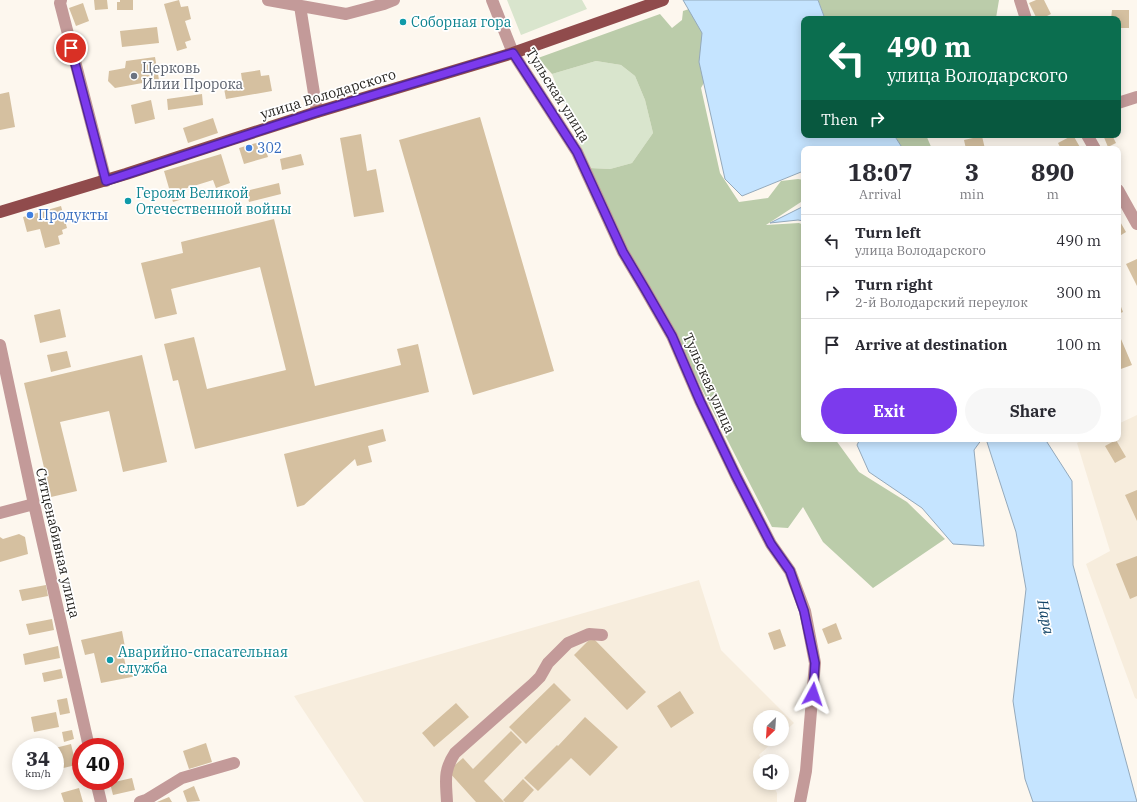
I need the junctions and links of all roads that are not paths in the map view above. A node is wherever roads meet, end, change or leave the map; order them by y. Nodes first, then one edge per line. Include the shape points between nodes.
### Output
1 (268, 0) edge
2 (394, 0) edge
3 (492, 0) edge
4 (664, 0) edge
5 (1020, 0) edge
6 (61, 2) edge
7 (300, 6) junction
8 (1025, 16) edge
9 (513, 53) junction
10 (1137, 97) edge
11 (1121, 102) edge
12 (317, 112) junction
13 (106, 181) junction
14 (1121, 195) edge
15 (0, 212) edge
16 (1137, 224) edge
17 (0, 345) edge
18 (34, 504) junction
19 (0, 513) edge
20 (602, 635) dead end
21 (87, 738) edge
22 (234, 763) dead end
23 (98, 790) edge
24 (101, 802) edge
25 (140, 802) edge
26 (447, 802) edge
27 (800, 802) edge

1 - 7 street
2 - 7 street via 346,14
3 - 9 street, Тульская улица
4 - 9 main road, улица Володарского
5 - 8 street
6 - 13 street
7 - 12 street
9 - 12 main road, улица Володарского
9 - 27 street, Тульская улица via 577,152 623,252 672,336 736,476 771,544 790,571 804,611 815,663 806,771
10 - 11 street
12 - 13 main road, улица Володарского
13 - 15 main road, улица Володарского
14 - 16 street
17 - 18 street, Ситценабивная улица
18 - 19 street
18 - 21 street, Ситценабивная улица
20 - 26 street via 589,634 568,643 548,663 533,684 455,753 446,774
22 - 25 street via 182,778
23 - 24 street

